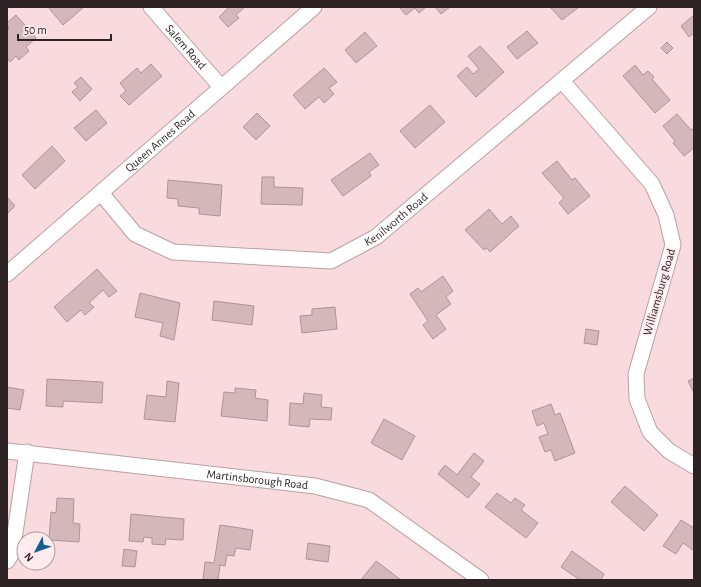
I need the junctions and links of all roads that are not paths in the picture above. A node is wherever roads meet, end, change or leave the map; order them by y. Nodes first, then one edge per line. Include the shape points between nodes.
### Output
1 (151, 7) edge
2 (314, 7) edge
3 (649, 7) edge
4 (563, 82) junction
5 (221, 87) junction
6 (100, 193) junction
7 (7, 274) edge
8 (7, 451) edge
9 (27, 452) junction
10 (694, 466) edge
11 (7, 562) edge
12 (481, 580) edge

1 - 5 street, Salem Road
2 - 5 street, Queen Annes Road
3 - 4 street, Kenilworth Road
4 - 6 street, Kenilworth Road via 376,238 331,261 173,252 135,234
4 - 10 street, Williamsburg Road via 652,184 666,216 673,245 636,374 637,400 650,432 669,451
5 - 6 street, Queen Annes Road
6 - 7 street, Queen Annes Road
8 - 9 street, Martinsborough Road
9 - 11 street via 12,553
9 - 12 street, Martinsborough Road via 315,486 369,500

